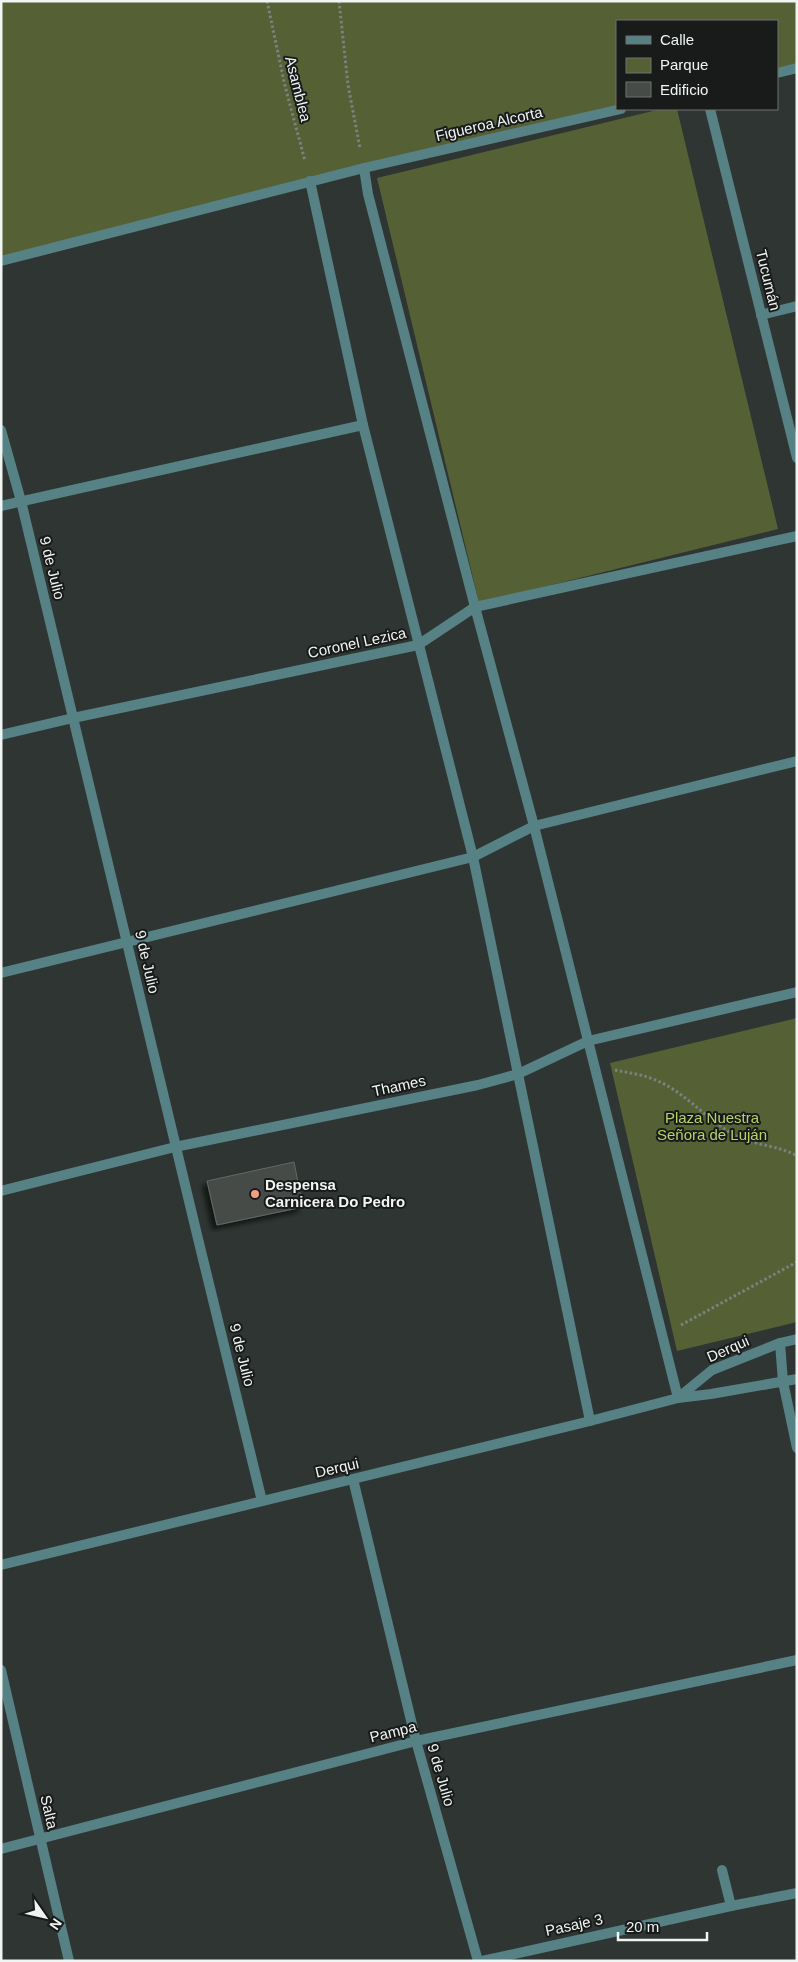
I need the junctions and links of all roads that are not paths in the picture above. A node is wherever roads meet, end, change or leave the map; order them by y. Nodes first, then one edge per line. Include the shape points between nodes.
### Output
1 (797, 68) edge
2 (778, 73) edge
3 (617, 110) edge
4 (710, 110) edge
5 (364, 168) junction
6 (310, 181) junction
7 (1, 261) edge
8 (797, 306) edge
9 (761, 314) junction
10 (363, 425) junction
11 (1, 430) edge
12 (797, 458) edge
13 (20, 501) junction
14 (1, 506) edge
15 (797, 536) edge
16 (476, 608) junction
17 (418, 645) junction
18 (73, 718) junction
19 (1, 735) edge
20 (797, 761) edge
21 (534, 826) junction
22 (472, 857) junction
23 (128, 943) junction
24 (1, 973) edge
25 (797, 992) edge
26 (588, 1042) junction
27 (518, 1074) junction
28 (175, 1147) junction
29 (1, 1191) edge
30 (797, 1339) edge
31 (780, 1343) junction
32 (797, 1379) edge
33 (783, 1382) junction
34 (678, 1398) junction
35 (590, 1421) junction
36 (797, 1448) edge
37 (353, 1480) junction
38 (262, 1500) junction
39 (1, 1565) edge
40 (797, 1660) edge
41 (1, 1670) edge
42 (416, 1741) junction
43 (39, 1839) junction
44 (1, 1849) edge
45 (722, 1870) dead end
46 (797, 1894) edge
47 (731, 1906) junction
48 (69, 1961) edge
49 (480, 1961) edge

1 - 2 street
3 - 5 street, Figueroa Alcorta
4 - 9 street, Tucumán
5 - 6 street, Figueroa Alcorta
5 - 16 street via 368,194
6 - 7 street, Figueroa Alcorta
6 - 10 street
8 - 9 street
9 - 12 street, Tucumán
10 - 13 street
10 - 17 street
11 - 13 street, 9 de Julio
13 - 14 street
13 - 18 street, 9 de Julio
15 - 16 street, Coronel Lezica
16 - 17 street, Coronel Lezica
16 - 21 street
17 - 18 street, Coronel Lezica
17 - 22 street
18 - 19 street, Coronel Lezica
18 - 23 street, 9 de Julio
20 - 21 street
21 - 22 street
21 - 26 street
22 - 23 street
22 - 27 street
23 - 24 street
23 - 28 street, 9 de Julio
25 - 26 street, Thames
26 - 27 street, Thames
26 - 34 street
27 - 28 street, Thames
27 - 35 street
28 - 29 street, Thames
28 - 38 street, 9 de Julio
30 - 31 street, Derqui
31 - 33 street
31 - 34 street, Derqui via 712,1370
32 - 33 street, Derqui
33 - 34 street, Derqui
33 - 36 street
34 - 35 street, Derqui
35 - 37 street, Derqui
37 - 38 street, Derqui
37 - 42 street, 9 de Julio
38 - 39 street, Derqui
40 - 42 street, Pampa
41 - 43 street, Salta
42 - 43 street, Pampa
42 - 49 street, 9 de Julio
43 - 44 street, Pampa
43 - 48 street, Salta
45 - 47 street
46 - 47 street, Pasaje 3
47 - 49 street, Pasaje 3

